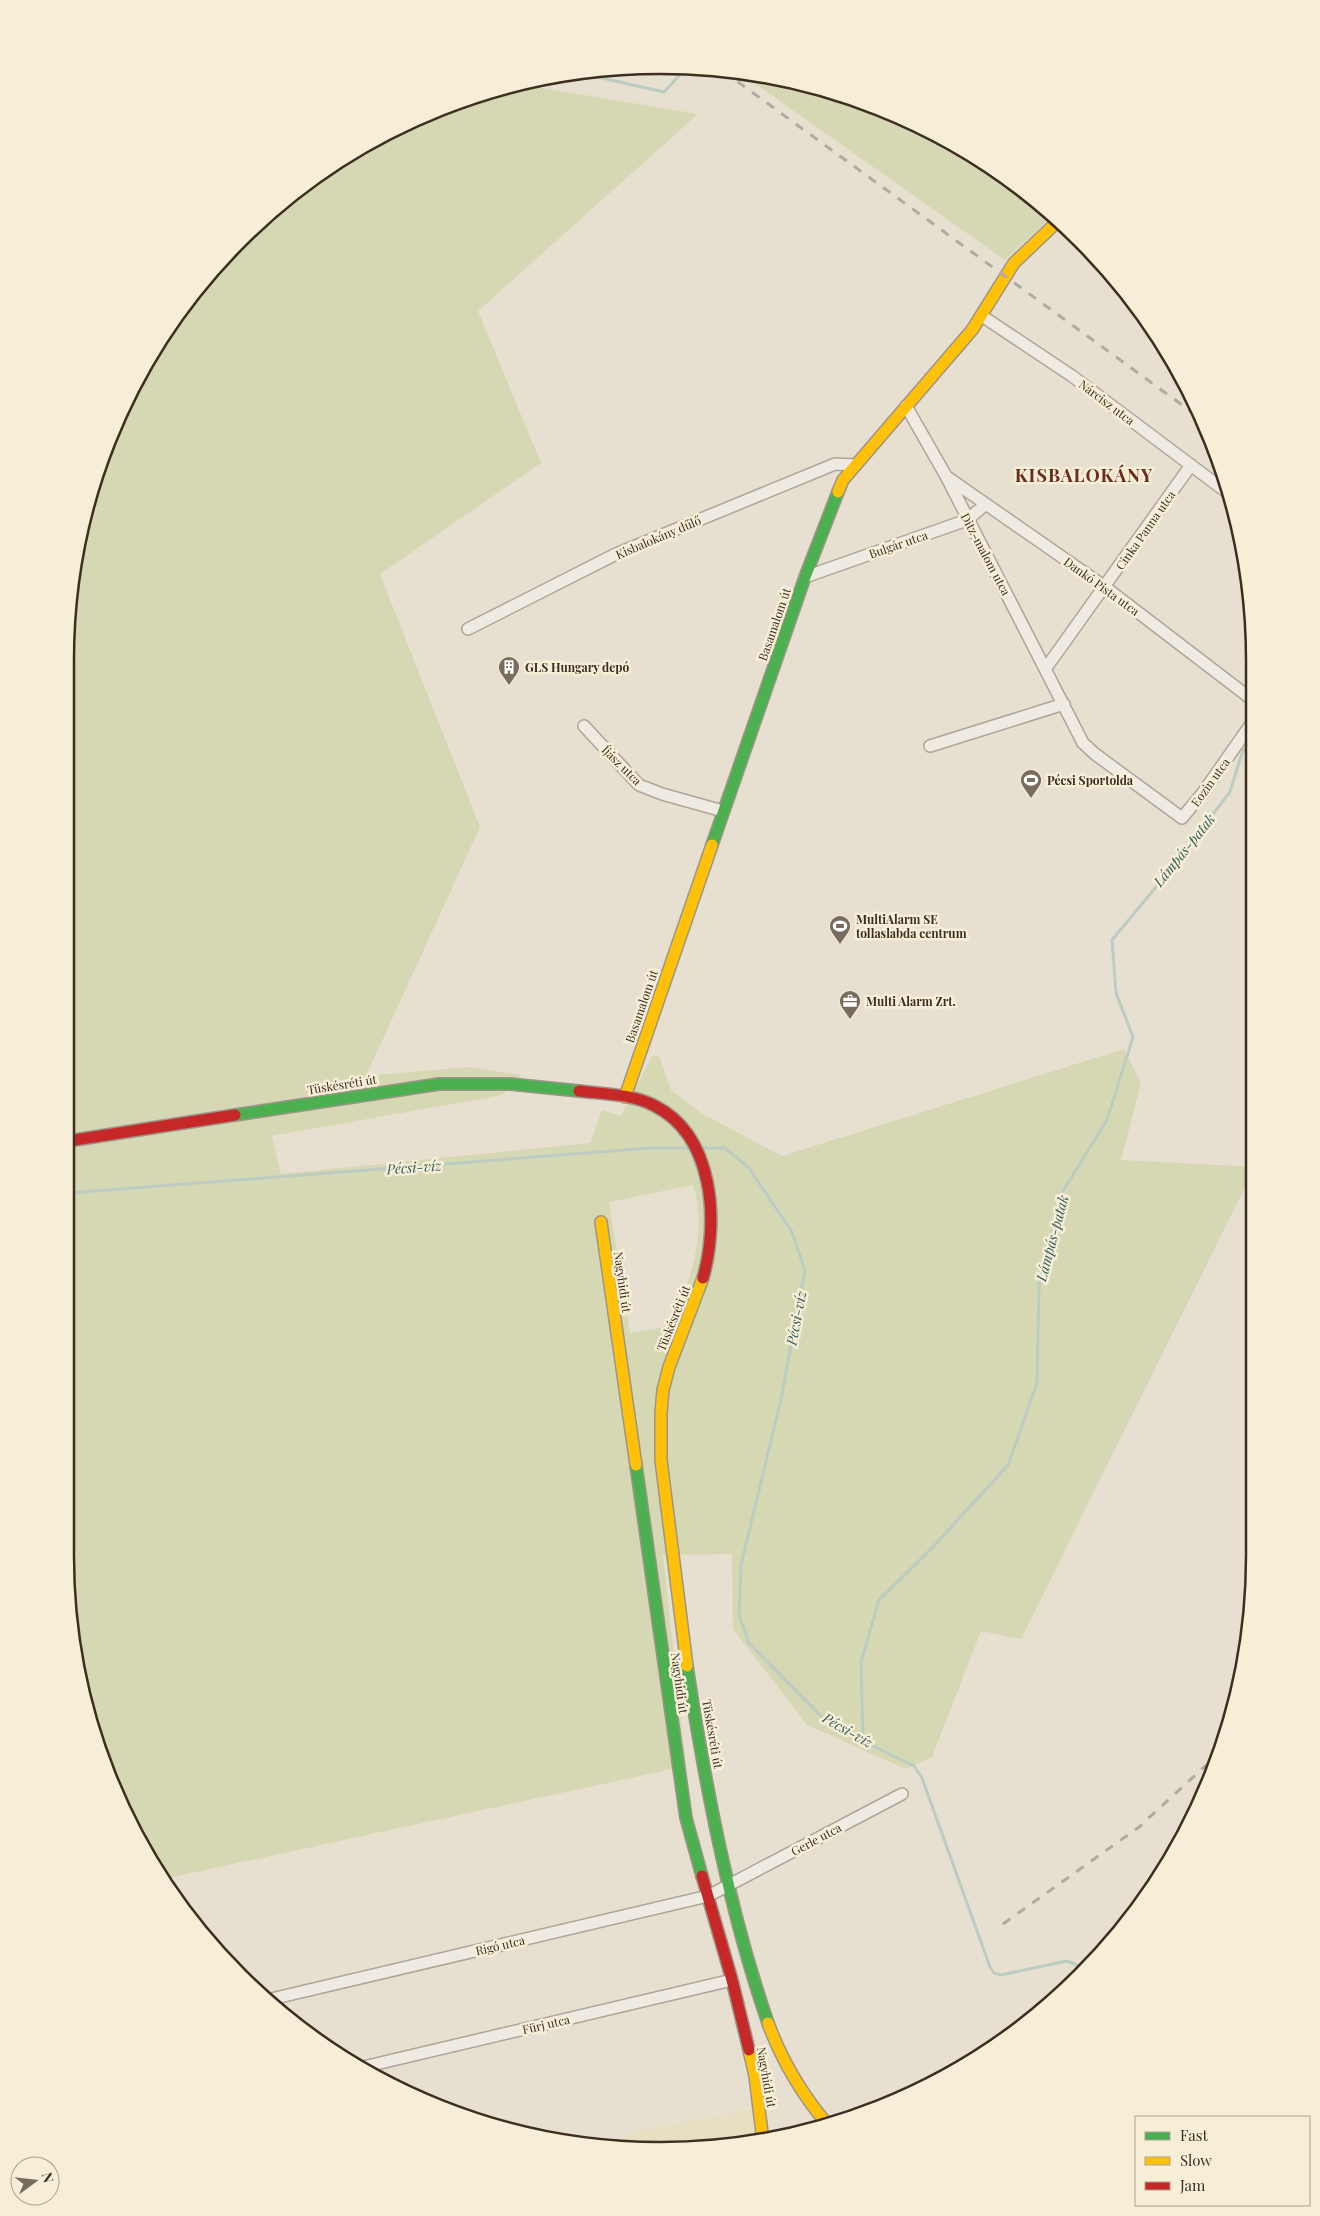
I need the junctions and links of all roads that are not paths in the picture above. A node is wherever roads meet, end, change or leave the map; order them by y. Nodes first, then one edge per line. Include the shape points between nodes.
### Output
1 (1054, 225) edge
2 (982, 316) junction
3 (906, 406) junction
4 (856, 465) junction
5 (1191, 465) junction
6 (946, 476) junction
7 (1219, 487) edge
8 (986, 504) junction
9 (967, 520) junction
10 (805, 577) junction
11 (1105, 587) junction
12 (468, 629) dead end
13 (1046, 668) junction
14 (1246, 695) edge
15 (1064, 704) junction
16 (584, 726) dead end
17 (1246, 731) edge
18 (930, 746) dead end
19 (723, 811) junction
20 (1182, 818) joint
21 (625, 1097) junction
22 (74, 1140) edge
23 (601, 1222) dead end
24 (902, 1794) dead end
25 (730, 1884) junction
26 (708, 1896) junction
27 (732, 1980) junction
28 (275, 1998) edge
29 (370, 2066) edge
30 (823, 2119) edge
31 (762, 2133) edge

1 - 2 street, Basamalom út via 1014,263
2 - 3 street, Basamalom út
2 - 5 street, Nárcisz utca via 1072,376
3 - 4 street, Basamalom út
3 - 6 street, Ditz-malom utca
4 - 10 street, Basamalom út via 843,480
4 - 12 street, Kisbalokány dűlő via 835,464 616,554
5 - 7 street, Nárcisz utca
5 - 11 street, Cinka Panna utca
6 - 8 street, Dankó Pista utca
6 - 9 street, Ditz-malom utca
8 - 9 street, Bulgár utca
8 - 11 street, Dankó Pista utca
9 - 10 street, Bulgár utca
9 - 13 street, Ditz-malom utca
10 - 19 street, Basamalom út
11 - 13 street, Cinka Panna utca
11 - 14 street, Dankó Pista utca
13 - 15 street, Ditz-malom utca
15 - 18 street
15 - 20 street, Ditz-malom utca via 1084,743 1095,754
16 - 19 street, Íjász utca via 639,785
17 - 20 street, Eozin utca
19 - 21 street, Basamalom út
21 - 22 street, Tüskésréti út via 572,1090 435,1084
21 - 25 street, Tüskésréti út via 660,1108 677,1122 701,1159 708,1194 710,1248 700,1291 666,1376 661,1409 661,1460 698,1732
23 - 26 street, Nagyhidi út via 686,1818
24 - 25 street, Gerle utca
25 - 26 street, Rigó utca
25 - 30 street, Tüskésréti út via 776,2047 796,2085
26 - 27 street, Nagyhidi út
26 - 28 street, Rigó utca
27 - 29 street, Fürj utca
27 - 31 street, Nagyhidi út via 755,2076

